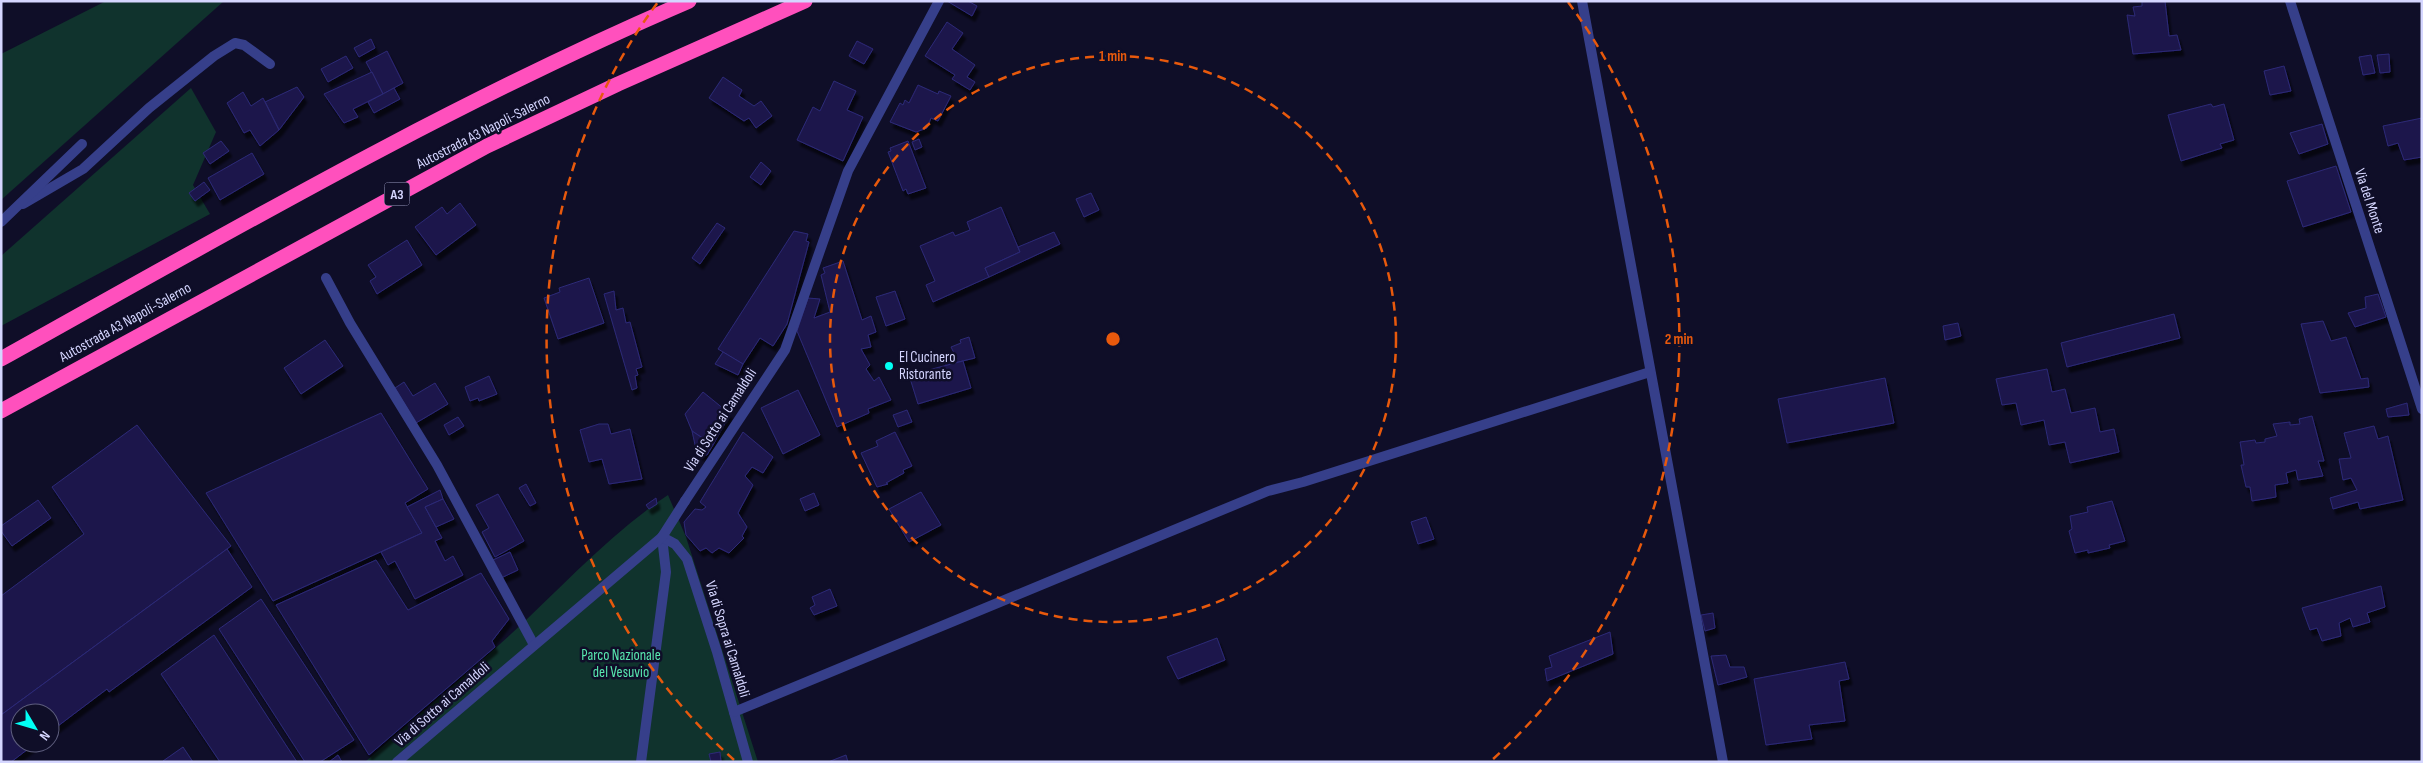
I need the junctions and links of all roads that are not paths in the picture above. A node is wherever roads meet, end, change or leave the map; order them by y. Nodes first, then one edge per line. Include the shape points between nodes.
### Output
1 (689, 1) edge
2 (805, 1) edge
3 (939, 1) edge
4 (1582, 1) edge
5 (2290, 1) edge
6 (270, 64) dead end
7 (82, 144) dead end
8 (15, 208) junction
9 (1, 222) edge
10 (326, 278) dead end
11 (1, 359) edge
12 (1650, 372) junction
13 (2422, 409) edge
14 (1, 411) edge
15 (662, 537) junction
16 (534, 645) junction
17 (734, 712) junction
18 (397, 762) edge
19 (641, 762) edge
20 (748, 762) edge
21 (1723, 762) edge

1 - 11 highway, Autostrada A3 Napoli-Salerno via 477,99
2 - 14 highway, Autostrada A3 Napoli-Salerno / A3 via 487,146
3 - 15 street, Via di Sotto ai Camaldoli via 848,171 784,350
4 - 12 street
5 - 13 street, Via del Monte
6 - 8 street via 244,45 235,43 156,103 83,169
7 - 8 street
8 - 9 street
10 - 16 street via 437,465
12 - 17 street via 1268,491
12 - 21 street
15 - 16 street, Via di Sotto ai Camaldoli
15 - 17 street, Via di Sopra ai Camaldoli via 675,544 687,559
15 - 19 street via 666,572
16 - 18 street, Via di Sotto ai Camaldoli
17 - 20 street, Via di Sopra ai Camaldoli

